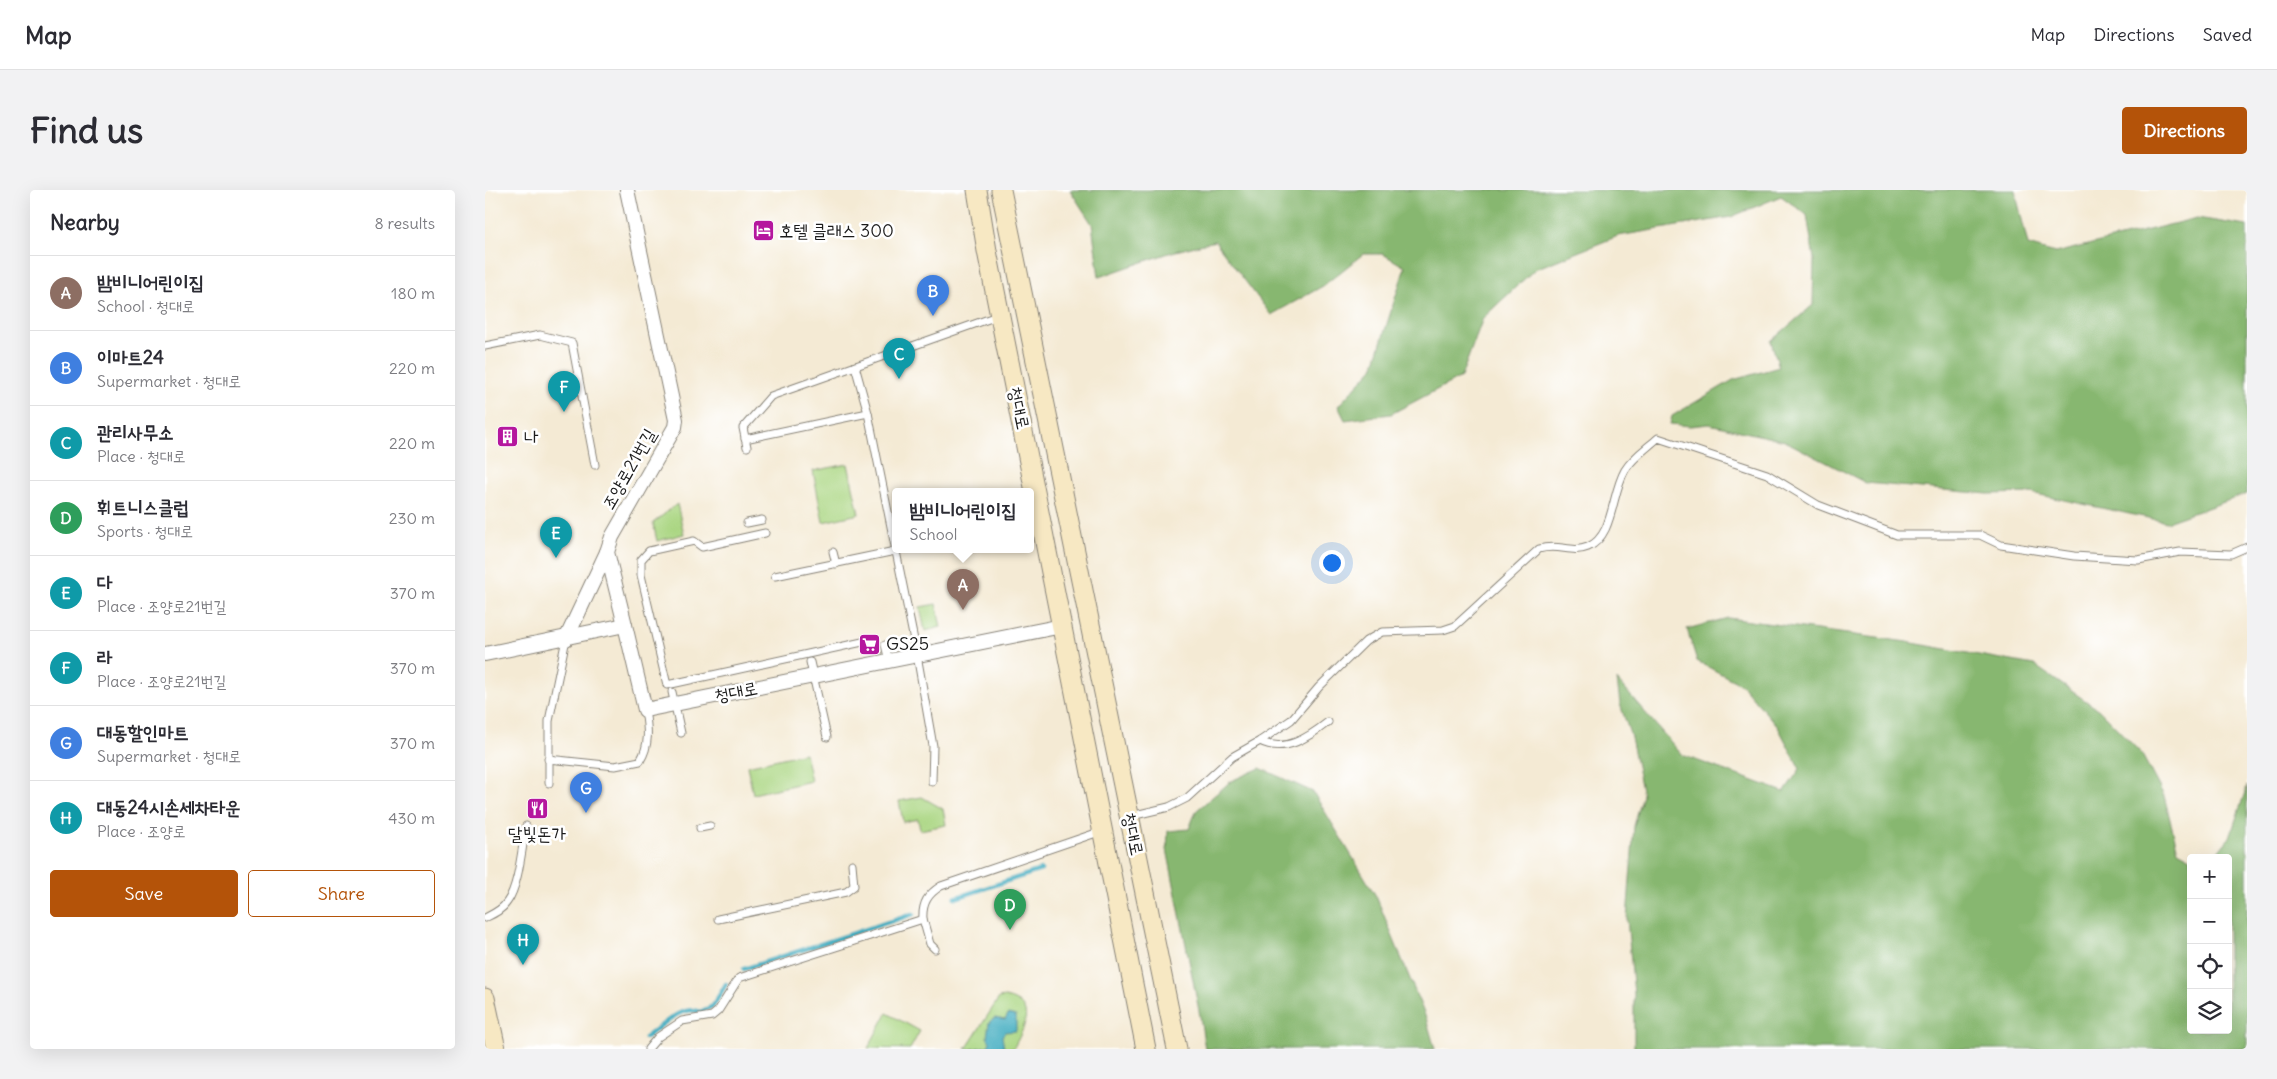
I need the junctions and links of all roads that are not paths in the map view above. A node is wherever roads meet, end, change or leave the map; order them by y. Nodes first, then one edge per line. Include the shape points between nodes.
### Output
1 (627, 190) edge
2 (977, 190) edge
3 (1001, 190) edge
4 (1025, 307) junction
5 (1000, 315) junction
6 (485, 346) edge
7 (855, 366) junction
8 (868, 413) junction
9 (745, 439) junction
10 (747, 447) dead end
11 (595, 465) dead end
12 (762, 520) dead end
13 (747, 523) dead end
14 (765, 533) dead end
15 (892, 536) edge
16 (2247, 547) edge
17 (607, 552) junction
18 (833, 552) dead end
19 (892, 552) edge
20 (895, 553) edge
21 (836, 564) junction
22 (775, 576) dead end
23 (1088, 620) junction
24 (625, 625) junction
25 (1062, 626) junction
26 (566, 639) junction
27 (867, 641) dead end
28 (885, 645) dead end
29 (485, 654) edge
30 (917, 655) junction
31 (889, 661) junction
32 (810, 662) dead end
33 (813, 676) junction
34 (674, 698) junction
35 (645, 710) junction
36 (1328, 722) dead end
37 (681, 733) dead end
38 (827, 737) dead end
39 (1260, 741) junction
40 (548, 759) junction
41 (932, 782) dead end
42 (549, 783) dead end
43 (1129, 816) junction
44 (526, 826) dead end
45 (710, 826) dead end
46 (700, 828) dead end
47 (1102, 831) junction
48 (852, 864) dead end
49 (485, 918) edge
50 (718, 919) dead end
51 (923, 919) junction
52 (935, 949) dead end
53 (485, 998) edge
54 (492, 1047) edge
55 (648, 1049) edge
56 (1146, 1049) edge
57 (1177, 1049) edge

1 - 17 street, 조양로21번길 via 676,420
2 - 5 street, 청대로
3 - 4 street, 청대로
4 - 5 street
4 - 23 street, 청대로
5 - 7 lane
5 - 25 street, 청대로
6 - 11 lane via 540,335 572,343
7 - 8 lane
7 - 9 lane via 771,396 743,428
8 - 9 lane
8 - 15 lane
9 - 10 lane
12 - 13 lane
14 - 27 lane via 702,547 694,541 649,551 641,560 641,575 667,685
16 - 39 lane via 2231,554 2180,552 2138,560 2074,556 2001,545 1980,535 1897,535 1818,505 1767,474 1658,438 1639,454 1619,481 1608,525 1601,539 1574,551 1552,545 1539,549 1455,626 1443,630 1382,632 1366,641 1291,720
17 - 24 street
17 - 26 street, 조양로21번길
18 - 21 lane
19 - 21 lane
20 - 30 lane
21 - 22 lane
23 - 25 street, 청대로
23 - 43 street, 청대로
24 - 26 street
24 - 35 street
25 - 30 street, 청대로
25 - 47 street, 청대로
26 - 29 street
26 - 40 lane via 549,721
28 - 31 lane
30 - 31 street, 청대로
30 - 41 lane via 933,746
31 - 33 street, 청대로
32 - 33 lane
33 - 34 street, 청대로
33 - 38 lane
34 - 35 street, 청대로
34 - 37 lane
35 - 40 lane via 648,728 646,752 640,761 615,766
36 - 39 lane via 1319,730 1284,746 1269,746
39 - 43 lane via 1232,757 1187,798 1169,808
40 - 42 lane
43 - 57 street, 청대로
44 - 49 lane via 508,902
45 - 46 lane
47 - 51 lane via 941,886 924,904
47 - 56 street, 청대로
48 - 50 lane via 854,886 846,892
51 - 52 lane
51 - 55 lane via 739,978 712,1016 682,1022
53 - 54 street

